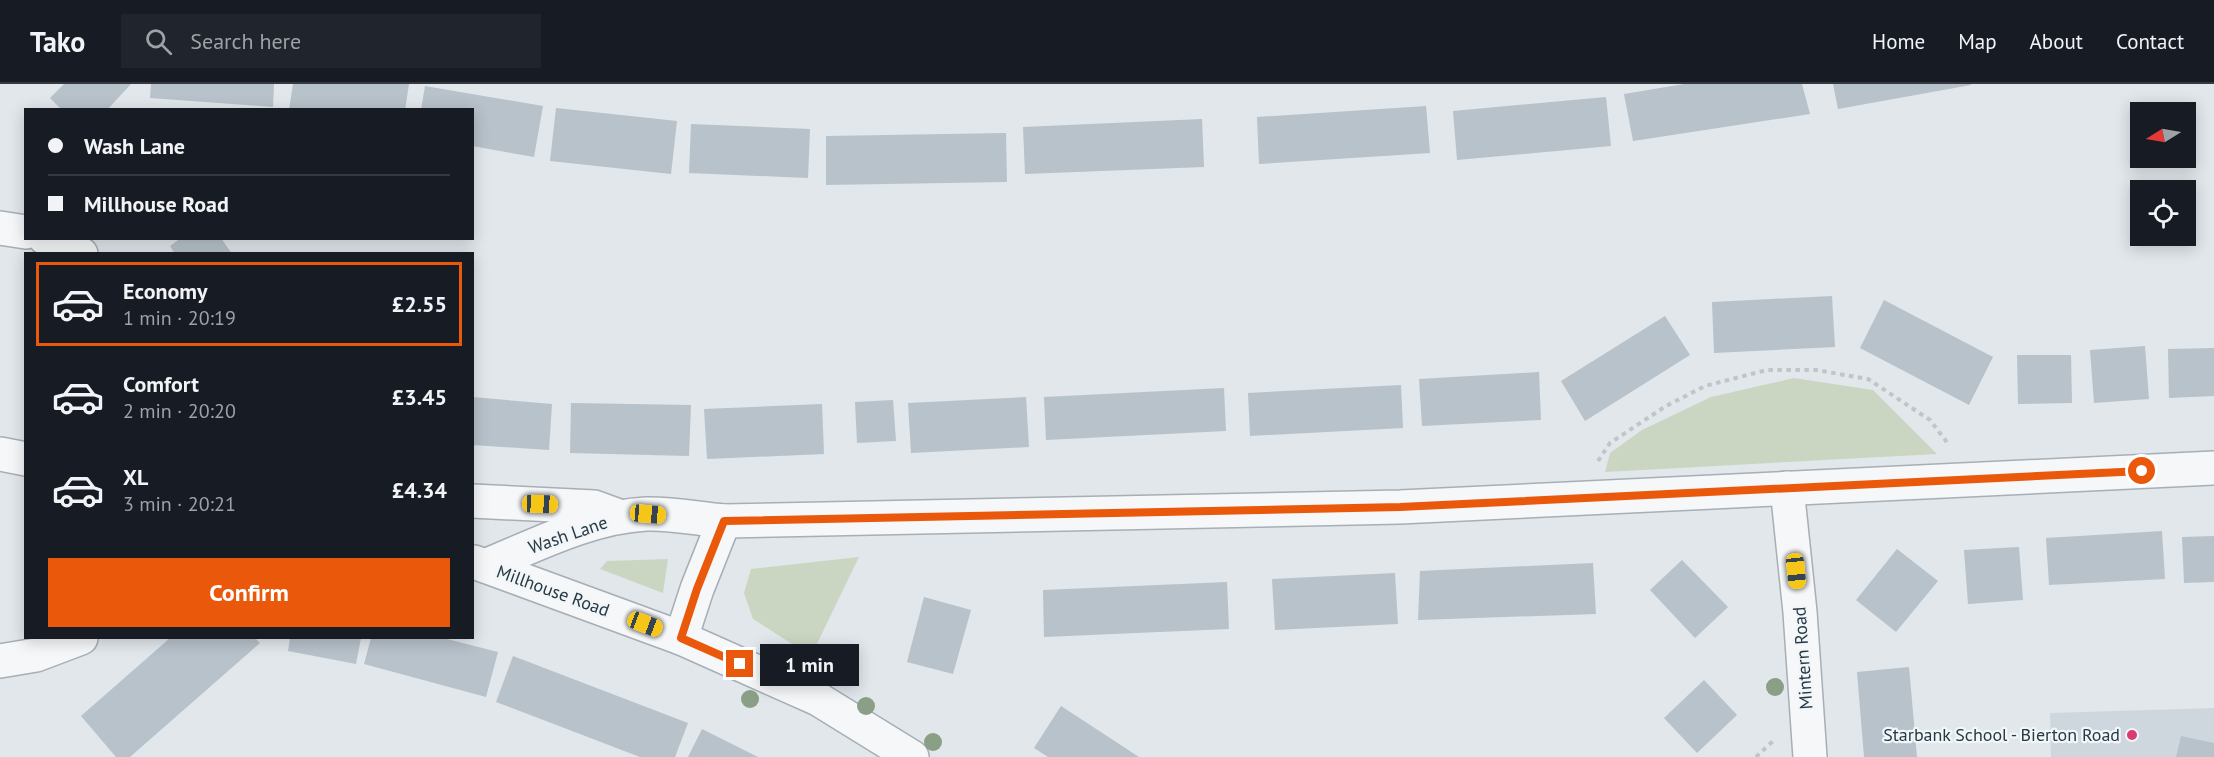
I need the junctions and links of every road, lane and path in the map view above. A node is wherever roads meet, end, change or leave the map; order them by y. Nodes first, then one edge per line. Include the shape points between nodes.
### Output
1 (0, 228) edge
2 (24, 232) edge
3 (51, 240) edge
4 (78, 252) edge
5 (0, 454) edge
6 (24, 459) edge
7 (2214, 468) edge
8 (1976, 479) junction
9 (1787, 489) junction
10 (1572, 498) junction
11 (474, 501) edge
12 (622, 517) junction
13 (724, 521) junction
14 (479, 564) edge
15 (681, 638) junction
16 (78, 639) edge
17 (0, 661) edge
18 (912, 757) edge
19 (1809, 757) edge

1 - 2 street
3 - 4 street
5 - 6 street
7 - 8 street, Wash Lane
8 - 9 street, Wash Lane
8 - 10 path via 1930,420 1868,379 1816,370 1767,370 1705,386 1666,406 1610,443
9 - 10 street, Wash Lane
9 - 19 street, Mintern Road
10 - 13 street, Wash Lane via 1400,507
11 - 12 street via 594,507
12 - 13 street, Wash Lane via 648,514
12 - 14 street, Wash Lane via 572,530
13 - 15 street
14 - 15 street, Millhouse Road
15 - 18 street, Millhouse Road via 818,699
16 - 17 street via 36,655

